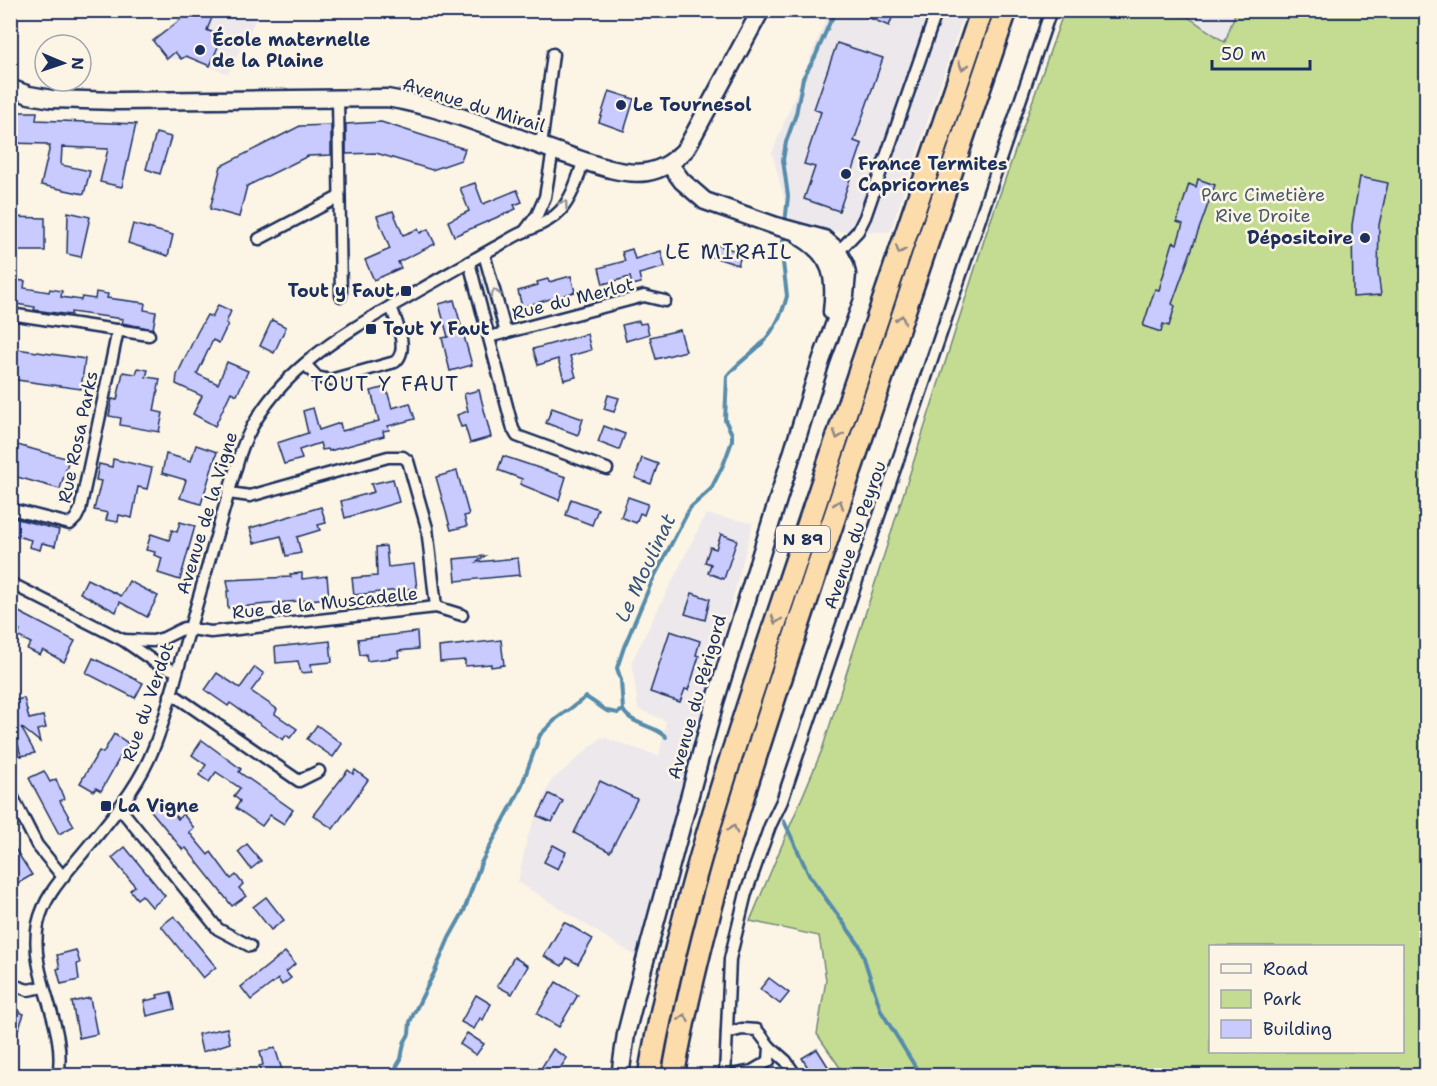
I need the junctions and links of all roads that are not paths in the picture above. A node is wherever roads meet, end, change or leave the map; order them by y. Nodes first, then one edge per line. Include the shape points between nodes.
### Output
1 (761, 10) edge
2 (937, 10) edge
3 (982, 10) edge
4 (1006, 10) edge
5 (1051, 10) edge
6 (553, 54) dead end
7 (10, 88) edge
8 (338, 98) junction
9 (547, 148) junction
10 (584, 160) junction
11 (670, 165) junction
12 (339, 197) junction
13 (525, 231) junction
14 (793, 231) junction
15 (259, 239) dead end
16 (810, 242) junction
17 (838, 252) junction
18 (484, 254) junction
19 (469, 262) junction
20 (831, 271) junction
21 (341, 296) dead end
22 (665, 301) dead end
23 (391, 306) junction
24 (10, 314) edge
25 (118, 330) junction
26 (506, 333) junction
27 (149, 335) dead end
28 (830, 335) junction
29 (489, 338) junction
30 (305, 364) junction
31 (607, 469) dead end
32 (229, 493) junction
33 (10, 509) edge
34 (10, 583) edge
35 (436, 608) junction
36 (462, 615) dead end
37 (190, 628) junction
38 (123, 640) junction
39 (177, 671) junction
40 (170, 695) junction
41 (319, 771) dead end
42 (10, 792) edge
43 (119, 807) junction
44 (63, 878) junction
45 (250, 946) dead end
46 (10, 984) edge
47 (43, 987) junction
48 (727, 1033) junction
49 (770, 1047) junction
50 (58, 1076) edge
51 (620, 1076) edge
52 (649, 1076) edge
53 (673, 1076) edge
54 (726, 1076) edge
55 (796, 1076) edge

1 - 11 street via 686,149
2 - 17 street via 865,217 858,231
3 -> 52 highway, N 89 via 716,805 683,919
53 -> 4 highway, N 89 via 711,903 756,756
5 - 48 street, Avenue du Peyrou via 783,801 746,893 730,959
6 - 9 street, Avenue de la Vigne
7 - 8 street, Avenue du Mirail via 52,99 117,101
8 - 9 street, Avenue du Mirail via 387,98 424,105
8 - 12 street
9 - 10 street, Avenue du Mirail
9 - 13 street, Avenue de la Vigne via 545,197
10 - 11 street, Avenue du Mirail via 625,172 647,172
13 -> 10 street, Avenue de la Vigne via 540,226 561,210
11 - 14 street, Avenue du Périgord via 705,201
12 - 15 street
12 - 21 street
13 - 18 street, Avenue de la Vigne
14 - 16 street, Avenue du Périgord
14 - 17 street, Avenue du Périgord via 824,239
16 - 17 street via 830,253
16 - 20 street, Avenue du Périgord via 825,256
17 - 20 street via 832,259
17 - 28 street, Avenue du Périgord via 845,265 846,283 841,312
18 - 19 street, Avenue de la Vigne
26 -> 18 street
19 - 23 street, Avenue de la Vigne
19 - 29 street
20 - 28 street, Avenue du Périgord via 834,294
22 - 26 street, Rue du Merlot via 644,296
23 - 30 street, Avenue de la Vigne via 341,336
23 - 30 street via 402,346 402,354 395,363 330,380 317,377
24 - 25 street
25 - 27 street
25 - 33 street, Rue Rosa Parks via 76,518 70,524 59,523
26 - 29 street, Rue du Merlot
28 - 51 street, Avenue du Périgord via 715,702 639,983
29 - 31 street via 517,436
30 - 32 street, Avenue de la Vigne via 272,396 252,423
32 - 35 street via 250,496 388,457 403,457 408,461 427,528
32 - 37 street, Avenue de la Vigne
34 - 38 street
35 - 36 street, Rue de la Muscadelle
35 - 37 street, Rue de la Muscadelle via 211,632
37 - 38 street via 153,641
37 - 39 street, Rue du Verdot
38 - 39 street via 159,665
39 - 40 street, Rue du Verdot
40 - 41 street via 298,781
40 - 43 street, Rue du Verdot via 149,759
42 - 44 street via 37,845
43 - 44 street, Rue du Verdot
43 - 45 street via 218,929
44 - 47 street, Rue du Verdot via 48,896 38,924 37,961
46 - 47 street via 28,990
47 - 50 street, Rue du Verdot via 58,1041
48 - 49 street via 758,1030
48 - 54 street, Avenue du Peyrou
49 - 54 street via 769,1060 752,1071
49 - 55 street

